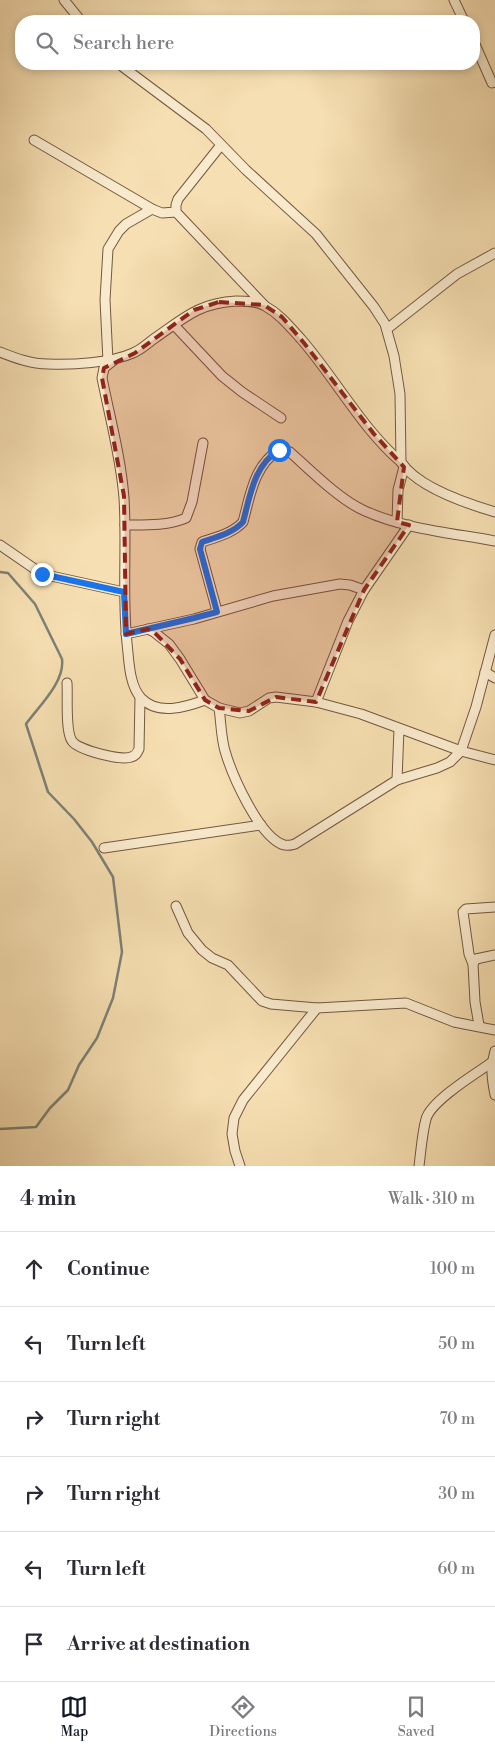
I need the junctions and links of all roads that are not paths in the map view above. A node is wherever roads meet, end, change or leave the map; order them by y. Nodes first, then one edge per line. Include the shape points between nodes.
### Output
1 (64, 0) edge
2 (454, 0) edge
3 (76, 15) edge
4 (461, 15) edge
5 (480, 56) edge
6 (127, 70) edge
7 (492, 83) dead end
8 (34, 140) dead end
9 (221, 145) junction
10 (152, 209) junction
11 (176, 212) junction
12 (494, 255) edge
13 (264, 305) junction
14 (174, 325) junction
15 (387, 329) junction
16 (0, 352) edge
17 (110, 361) junction
18 (281, 418) dead end
19 (203, 442) dead end
20 (403, 465) junction
21 (495, 512) edge
22 (397, 522) junction
23 (125, 525) junction
24 (409, 525) junction
25 (495, 540) edge
26 (0, 545) edge
27 (364, 590) junction
28 (124, 592) junction
29 (217, 612) junction
30 (148, 629) junction
31 (126, 634) junction
32 (495, 636) edge
33 (485, 672) junction
34 (495, 678) edge
35 (68, 683) dead end
36 (140, 698) junction
37 (206, 700) junction
38 (316, 702) junction
39 (219, 708) junction
40 (399, 729) junction
41 (461, 750) junction
42 (495, 760) edge
43 (397, 780) junction
44 (261, 825) junction
45 (104, 848) dead end
46 (176, 906) dead end
47 (495, 908) edge
48 (495, 955) edge
49 (473, 964) junction
50 (317, 1008) junction
51 (479, 1026) junction
52 (495, 1030) edge
53 (495, 1051) edge
54 (491, 1063) junction
55 (495, 1095) edge
56 (240, 1166) edge
57 (419, 1166) edge

1 - 3 street
2 - 4 street
5 - 7 street
6 - 9 street via 206,128
8 - 10 street
9 - 11 street via 178,199
9 - 15 street via 316,234 374,307
10 - 11 street via 162,213
10 - 17 street via 126,224 108,249 104,300
11 - 13 street
12 - 15 street via 457,274
13 - 14 street via 249,301 219,302 194,310
13 - 20 street via 282,317 327,369 374,434
14 - 17 street via 135,353
14 - 18 street via 222,376
15 - 20 street via 400,394
16 - 17 street via 47,364
17 - 23 street via 102,378 124,496
19 - 23 street via 186,518 156,524
20 - 21 street via 445,494
20 - 22 street
22 - 24 street
22 - 29 street via 363,511 290,452 279,450 255,476 243,522 231,532 202,542 200,549
23 - 28 street
24 - 25 street
24 - 27 street
26 - 28 street via 42,574
27 - 29 street via 340,584 273,596
27 - 38 street
28 - 31 street
29 - 30 street
30 - 31 street
30 - 37 street via 169,644
31 - 36 street via 130,667
32 - 33 street
33 - 34 street
33 - 41 street
35 - 36 street via 72,741 80,748 99,753 129,758 136,755 139,749
36 - 37 street via 151,706 164,709
37 - 39 street
38 - 39 street via 276,697 240,713
38 - 40 street via 361,714
39 - 44 street via 225,750 244,797
40 - 41 street
40 - 43 street
41 - 42 street
41 - 43 street via 450,762
43 - 44 street via 295,844 286,846 275,841
44 - 45 street
46 - 50 street via 188,933 202,950 228,965 262,1001
47 - 49 street via 463,912
48 - 49 street via 476,959
49 - 51 street
50 - 51 street via 406,1003 454,1022
50 - 56 street via 243,1100 234,1118 232,1134
51 - 52 street
53 - 54 street
54 - 55 street
54 - 57 street via 432,1107 426,1118

